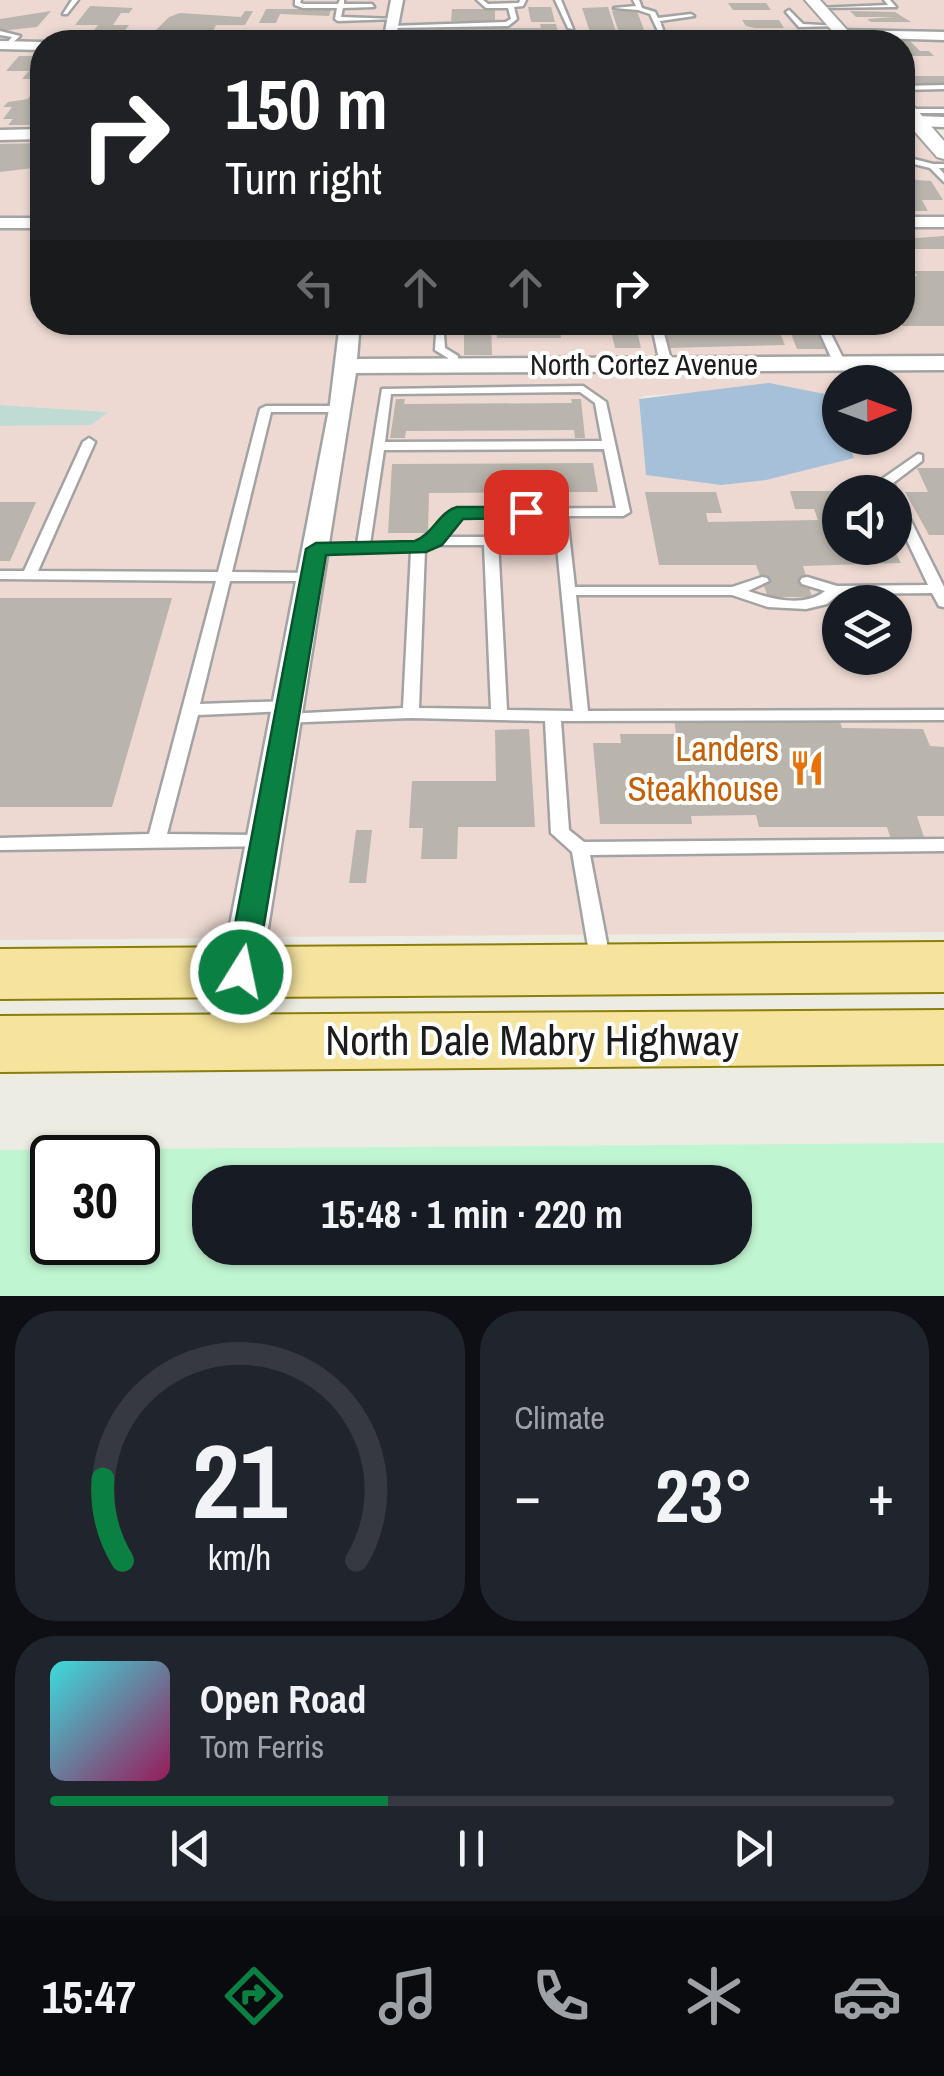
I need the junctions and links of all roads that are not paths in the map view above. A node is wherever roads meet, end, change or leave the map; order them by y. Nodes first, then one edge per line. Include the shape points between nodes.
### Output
1 (74, 0) edge
2 (298, 0) edge
3 (397, 0) edge
4 (480, 0) edge
5 (523, 0) edge
6 (558, 0) edge
7 (852, 0) edge
8 (887, 0) edge
9 (341, 3) edge
10 (637, 4) edge
11 (372, 6) dead end
12 (511, 6) junction
13 (818, 7) edge
14 (617, 8) dead end
15 (861, 8) junction
16 (65, 13) dead end
17 (690, 16) dead end
18 (656, 20) junction
19 (571, 28) dead end
20 (387, 30) edge
21 (391, 30) edge
22 (408, 30) edge
23 (660, 30) dead end
24 (818, 30) edge
25 (839, 30) edge
26 (915, 36) edge
27 (944, 36) edge
28 (3, 41) edge
29 (30, 44) edge
30 (944, 87) edge
31 (915, 88) edge
32 (938, 98) dead end
33 (915, 106) edge
34 (915, 109) edge
35 (944, 110) edge
36 (915, 112) edge
37 (915, 122) edge
38 (944, 122) edge
39 (0, 134) edge
40 (30, 134) edge
41 (915, 159) edge
42 (940, 162) edge
43 (944, 179) edge
44 (915, 222) edge
45 (944, 222) edge
46 (0, 223) edge
47 (30, 223) edge
48 (348, 335) edge
49 (659, 335) edge
50 (826, 335) edge
51 (440, 336) dead end
52 (944, 363) edge
53 (666, 364) junction
54 (840, 364) junction
55 (453, 365) junction
56 (344, 366) junction
57 (341, 409) junction
58 (89, 442) dead end
59 (610, 445) junction
60 (378, 446) junction
61 (918, 458) dead end
62 (895, 475) edge
63 (560, 512) junction
64 (912, 536) edge
65 (426, 544) junction
66 (363, 548) junction
67 (314, 563) junction
68 (0, 575) edge
69 (29, 576) junction
70 (226, 577) junction
71 (807, 580) dead end
72 (762, 581) dead end
73 (822, 585) edge
74 (568, 591) junction
75 (734, 591) junction
76 (912, 594) edge
77 (941, 596) edge
78 (822, 601) edge
79 (191, 710) junction
80 (287, 713) junction
81 (412, 713) junction
82 (500, 715) junction
83 (944, 715) edge
84 (552, 716) junction
85 (581, 716) junction
86 (156, 840) junction
87 (264, 842) junction
88 (0, 844) edge
89 (944, 844) edge
90 (580, 849) junction
91 (944, 967) edge
92 (602, 969) junction
93 (241, 972) junction
94 (0, 974) edge
95 (944, 1037) edge
96 (225, 1042) junction
97 (0, 1044) edge

1 - 16 lane
2 - 9 lane
3 - 21 street
4 - 12 lane
5 - 12 lane
6 - 19 lane
7 - 15 lane
8 - 15 lane via 893,8
9 - 11 lane
9 - 20 lane via 338,19
10 - 14 lane
10 - 18 lane
12 - 22 lane via 514,19 508,24
13 - 15 lane
13 - 24 lane via 787,8 800,26
13 - 25 street
17 - 18 lane
18 - 23 lane
26 - 27 street
28 - 29 street
30 - 31 lane
32 - 33 lane
34 - 35 lane
36 - 38 street
37 - 42 street
39 - 40 street
41 - 42 lane
42 - 43 lane
44 - 45 street
46 - 47 street
48 - 56 street
49 - 53 lane
50 - 54 lane
51 - 55 lane via 440,350 453,356
52 - 54 street, North Cortez Avenue
53 - 54 street, North Cortez Avenue
53 - 55 street, North Cortez Avenue
55 - 56 street, North Cortez Avenue
56 - 57 street
57 - 67 street
57 - 70 lane via 266,409
58 - 69 lane
59 - 60 lane
59 - 60 lane via 600,402 583,390 386,391
59 - 63 lane via 623,512
60 - 66 lane
61 - 62 lane
63 - 65 lane via 457,513
63 - 74 lane
64 - 77 lane
65 - 66 lane
65 - 81 lane
65 - 82 lane via 491,540
66 - 67 lane
67 - 70 lane
67 - 80 street
68 - 69 lane
69 - 70 lane
70 - 79 lane
71 - 73 lane
72 - 75 lane
74 - 75 lane
74 - 85 lane
75 - 78 lane via 768,603
76 - 77 lane
79 - 80 lane
79 - 86 lane
80 - 81 lane
80 - 87 street
81 - 82 lane
82 - 84 lane
83 - 85 lane
84 - 85 lane
84 - 90 lane via 560,833
86 - 87 lane
86 - 88 lane
87 - 93 street
89 - 90 lane
90 - 92 lane
91 - 92 main road, North Dale Mabry Highway
92 - 93 main road, North Dale Mabry Highway
93 - 94 main road, North Dale Mabry Highway
93 - 96 street
95 - 96 main road, North Dale Mabry Highway
96 - 97 main road, North Dale Mabry Highway

